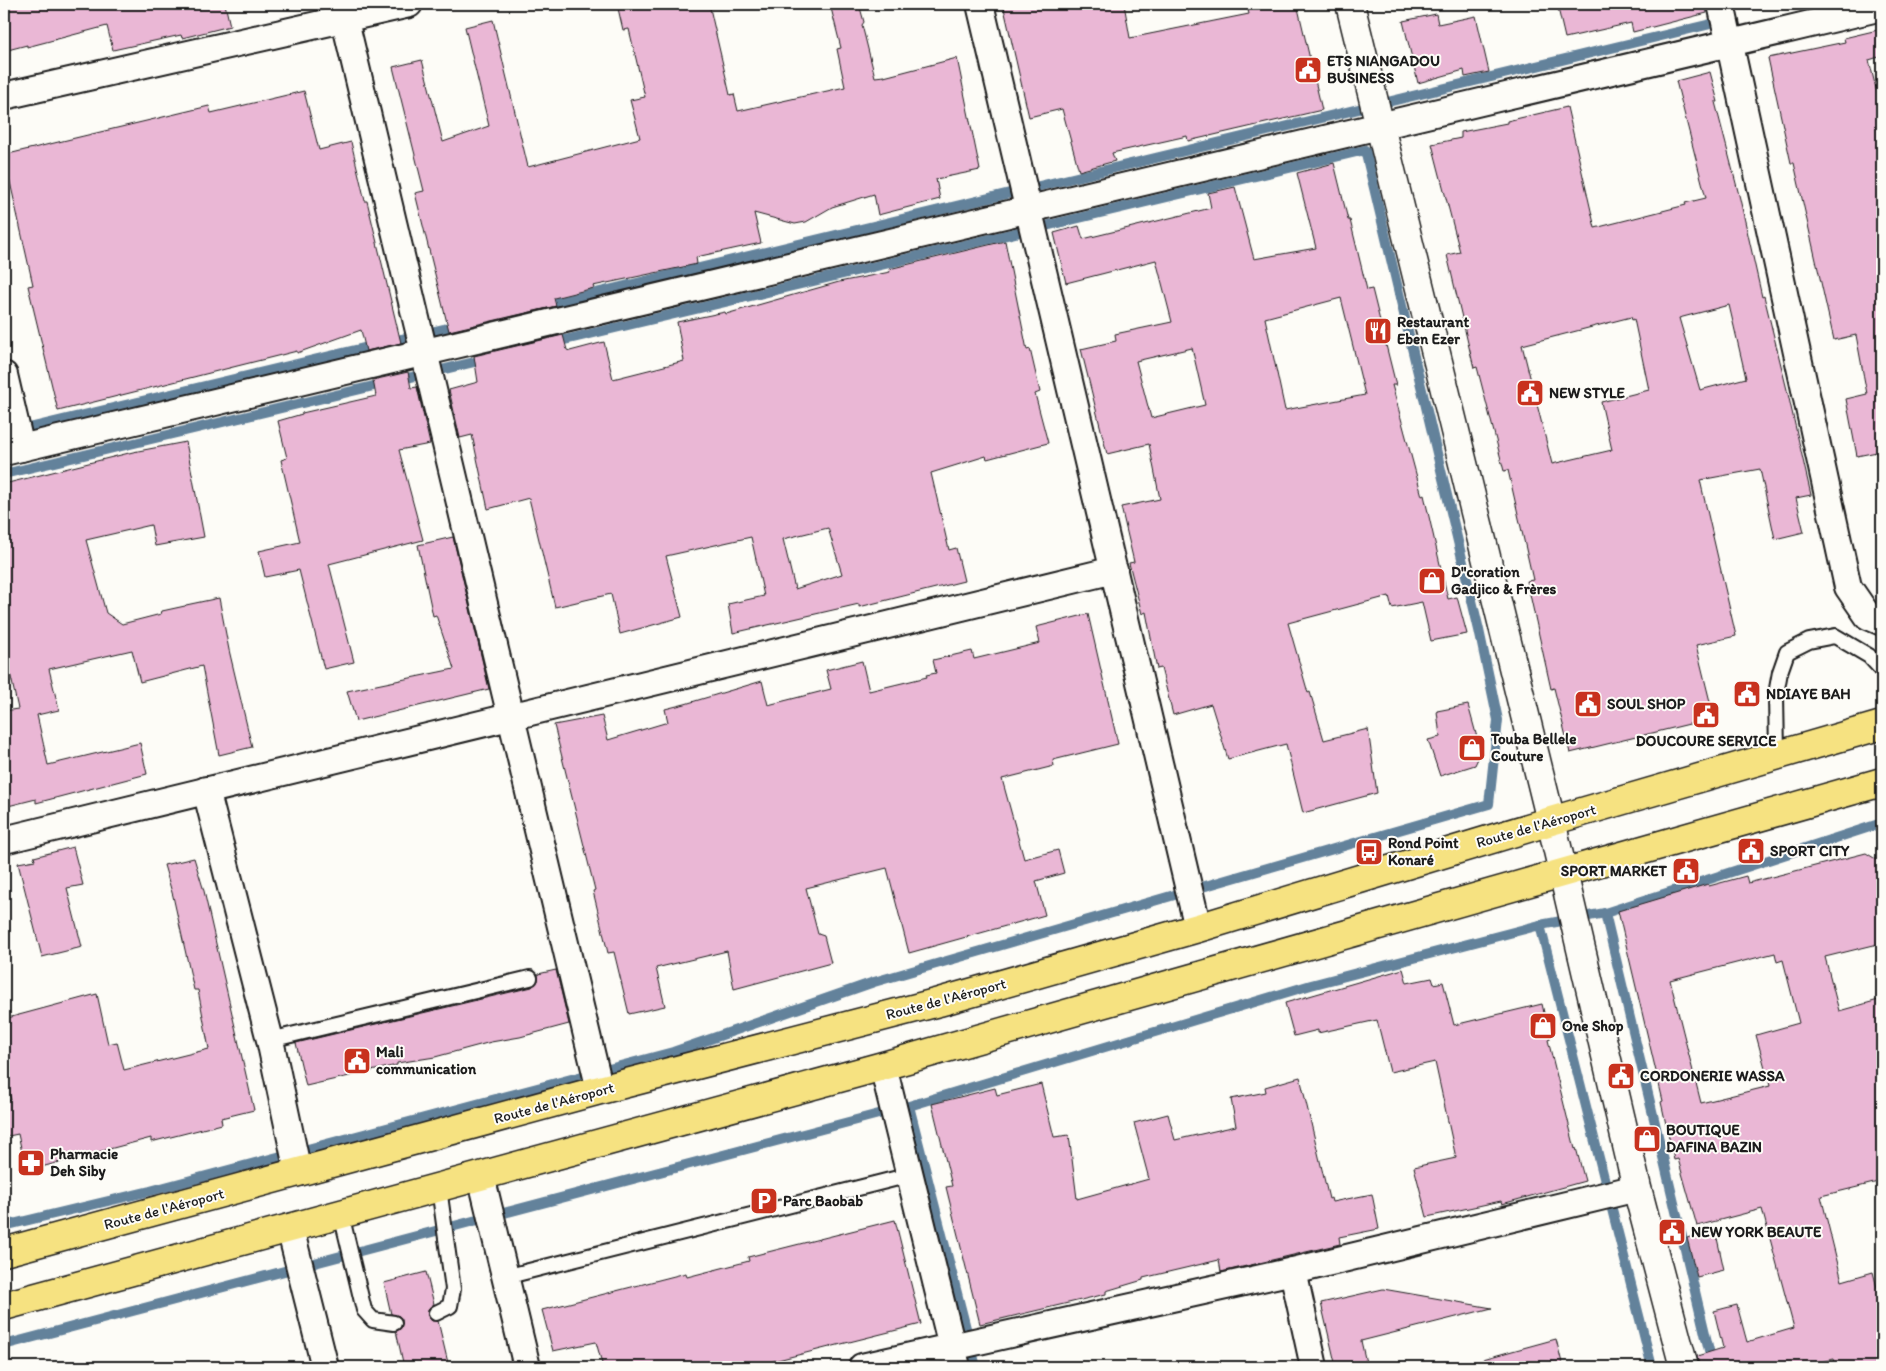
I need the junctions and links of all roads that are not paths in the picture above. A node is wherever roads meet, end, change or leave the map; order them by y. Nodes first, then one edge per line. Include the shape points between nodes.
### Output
1 (409, 4) edge
2 (980, 4) edge
3 (1350, 4) edge
4 (1721, 4) edge
5 (1882, 7) edge
6 (343, 12) edge
7 (1731, 43) junction
8 (4, 96) edge
9 (1380, 126) junction
10 (1028, 209) junction
11 (424, 353) junction
12 (4, 375) edge
13 (13, 450) edge
14 (1114, 570) junction
15 (1882, 622) edge
16 (1882, 670) edge
17 (511, 716) junction
18 (1882, 725) edge
19 (1778, 756) junction
20 (1882, 782) edge
21 (206, 790) junction
22 (1551, 821) junction
23 (4, 840) edge
24 (1563, 873) junction
25 (1198, 928) junction
26 (530, 978) dead end
27 (270, 1040) junction
28 (883, 1066) junction
29 (600, 1090) junction
30 (298, 1172) junction
31 (910, 1175) junction
32 (481, 1176) junction
33 (439, 1188) junction
34 (1637, 1188) junction
35 (341, 1214) junction
36 (290, 1228) junction
37 (4, 1252) edge
38 (1293, 1271) junction
39 (505, 1277) junction
40 (4, 1306) edge
41 (436, 1313) dead end
42 (394, 1323) dead end
43 (955, 1357) edge
44 (325, 1367) edge
45 (527, 1367) edge
46 (862, 1367) edge
47 (1314, 1367) edge
48 (1684, 1367) edge

1 - 6 street
2 - 10 street
3 - 9 main road
4 - 7 street
5 - 7 street
6 - 8 street
6 - 11 street
7 - 9 street
7 - 15 street via 1848,587 1868,616
9 - 10 street
9 - 22 main road
10 - 11 street
10 - 14 street
11 - 13 street
11 - 17 street
12 - 13 street
14 - 17 street
14 - 25 street
16 - 19 lane via 1869,656 1835,636 1809,641 1787,652 1776,694
17 - 21 street
17 - 29 street
18 - 19 highway, Route de l'Aéroport
19 - 22 highway, Route de l'Aéroport
20 - 24 highway
21 - 23 street
21 - 27 street
22 - 24 main road
22 - 25 highway, Route de l'Aéroport
24 - 28 highway
24 - 34 main road
25 - 29 highway, Route de l'Aéroport via 939,1002
26 - 27 lane
27 - 30 street
28 - 31 street
28 - 32 highway
29 - 30 highway, Route de l'Aéroport
30 - 37 highway, Route de l'Aéroport
31 - 39 lane
31 - 43 street
32 - 33 highway
32 - 39 street
33 - 35 highway
33 - 41 lane via 453,1289 450,1306
34 - 38 street
34 - 48 main road
35 - 36 highway
35 - 42 lane via 364,1310 373,1320
36 - 40 highway
36 - 44 street
38 - 43 street
38 - 47 street
39 - 45 street
43 - 46 street

